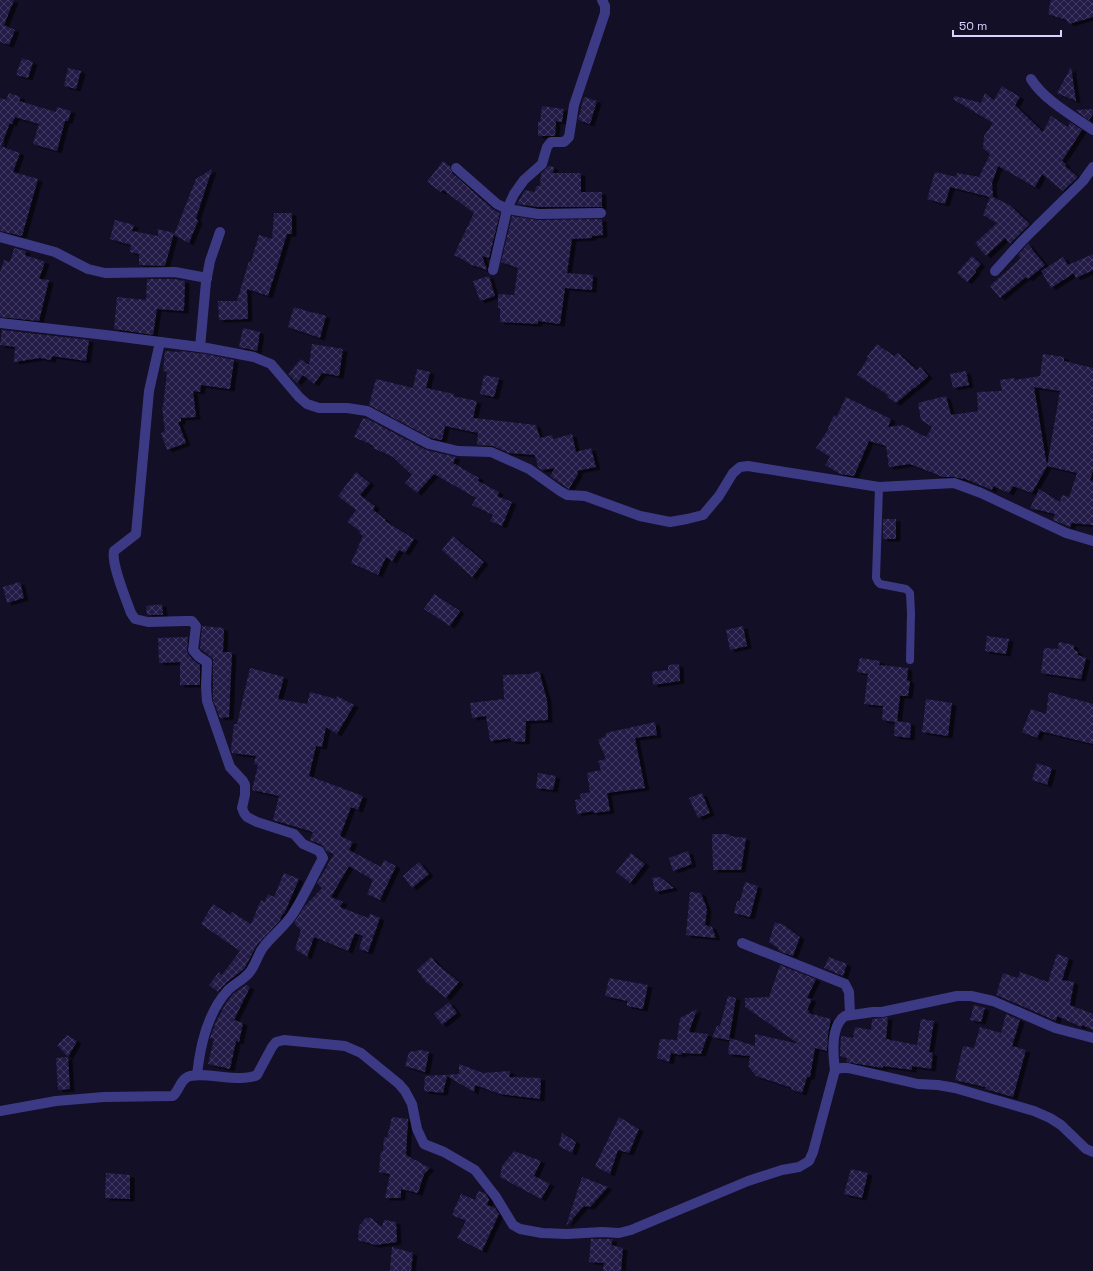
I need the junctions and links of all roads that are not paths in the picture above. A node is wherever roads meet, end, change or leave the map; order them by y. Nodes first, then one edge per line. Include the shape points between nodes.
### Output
1 (602, 0) edge
2 (1031, 79) dead end
3 (1093, 130) edge
4 (1093, 167) edge
5 (456, 168) dead end
6 (507, 209) junction
7 (601, 213) dead end
8 (220, 232) dead end
9 (0, 237) edge
10 (493, 270) dead end
11 (995, 271) dead end
12 (207, 278) junction
13 (0, 323) edge
14 (160, 342) junction
15 (200, 347) junction
16 (879, 487) junction
17 (1093, 541) edge
18 (910, 660) dead end
19 (742, 943) dead end
20 (850, 1014) junction
21 (1093, 1038) edge
22 (835, 1070) junction
23 (197, 1075) junction
24 (0, 1110) edge
25 (1093, 1152) edge

1 - 6 street via 605,13 574,104 569,137 564,142 551,142 542,164 524,180
2 - 3 street via 1049,99
4 - 11 street via 1083,181
5 - 6 street via 497,204
6 - 7 street via 538,214
6 - 10 street
8 - 12 street
9 - 12 street via 55,252 88,269 105,273 175,272
12 - 15 street
13 - 14 street
14 - 15 street
14 - 23 street via 149,391 136,534 114,551 115,566 135,619 148,622 192,621 196,626 193,650 207,662 207,701 230,767 245,785 242,808 247,818 294,834 302,844 319,851 323,858 294,913 262,949 254,967 228,990 219,1003 205,1032
15 - 16 street via 271,364 307,404 319,408 367,411 429,444 458,451 491,452 530,469 567,495 585,496 640,516 670,522 703,515 733,473 748,466
16 - 17 street via 954,483 1066,533
16 - 18 lane via 876,578 880,584 910,592
19 - 20 street via 845,984 849,992
20 - 21 street via 882,1012 957,996 971,996 993,1001 1056,1028
20 - 22 street via 842,1018 837,1028 833,1053
22 - 23 street via 809,1162 748,1181 631,1230 619,1233 567,1234 542,1233 513,1225 475,1170 424,1144 405,1090 361,1053 351,1048 284,1040 276,1042 254,1077
22 - 25 street via 848,1068 918,1084 955,1088 1034,1111 1061,1125 1086,1149
23 - 24 street via 186,1078 173,1096 104,1097

